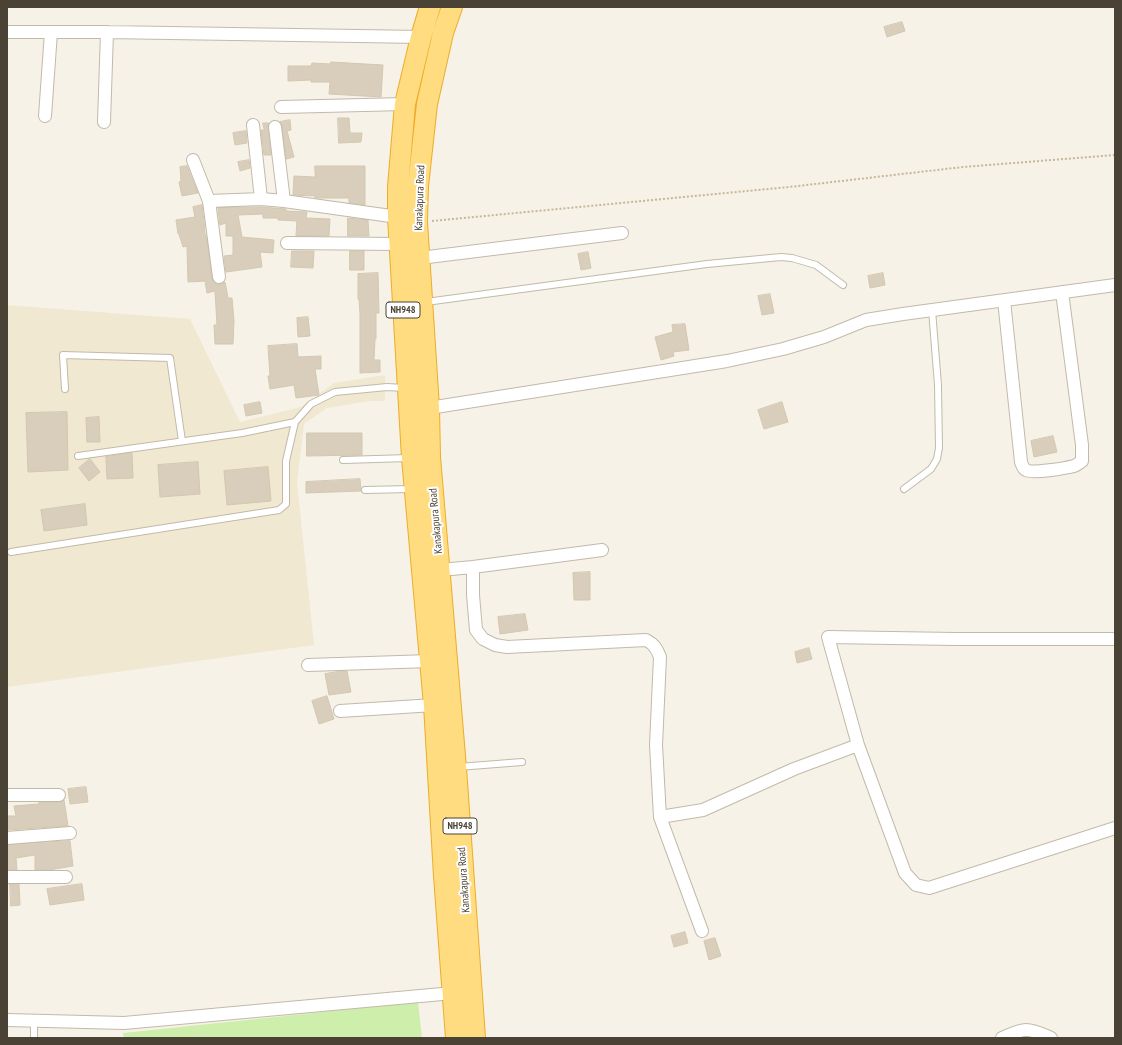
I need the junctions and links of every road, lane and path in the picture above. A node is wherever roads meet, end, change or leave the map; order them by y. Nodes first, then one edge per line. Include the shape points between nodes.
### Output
1 (430, 7) edge
2 (452, 7) edge
3 (7, 32) edge
4 (51, 32) junction
5 (107, 32) junction
6 (421, 37) junction
7 (405, 104) junction
8 (281, 107) dead end
9 (45, 116) dead end
10 (104, 122) dead end
11 (253, 125) dead end
12 (275, 127) dead end
13 (1115, 155) edge
14 (193, 160) dead end
15 (261, 199) junction
16 (209, 201) junction
17 (284, 201) junction
18 (398, 217) junction
19 (417, 222) junction
20 (622, 233) dead end
21 (287, 243) dead end
22 (399, 244) junction
23 (420, 258) junction
24 (219, 276) dead end
25 (843, 284) dead end
26 (1115, 284) edge
27 (1062, 292) junction
28 (1004, 300) junction
29 (422, 303) junction
30 (932, 310) junction
31 (409, 388) junction
32 (65, 389) dead end
33 (429, 408) junction
34 (295, 422) junction
35 (182, 441) junction
36 (78, 456) dead end
37 (412, 458) junction
38 (343, 460) dead end
39 (414, 489) junction
40 (904, 489) dead end
41 (365, 490) dead end
42 (602, 550) dead end
43 (11, 552) dead end
44 (473, 567) junction
45 (440, 570) junction
46 (434, 616) junction
47 (1115, 640) edge
48 (430, 662) junction
49 (308, 665) dead end
50 (434, 706) junction
51 (340, 711) dead end
52 (858, 745) junction
53 (522, 762) dead end
54 (456, 768) junction
55 (7, 795) edge
56 (59, 795) dead end
57 (660, 817) junction
58 (1115, 828) edge
59 (70, 832) dead end
60 (7, 838) edge
61 (7, 877) edge
62 (66, 877) dead end
63 (702, 931) dead end
64 (453, 993) junction
65 (7, 1020) edge
66 (34, 1021) junction
67 (34, 1038) edge
68 (456, 1038) edge
69 (475, 1038) edge
70 (1002, 1038) edge
71 (1051, 1038) edge

1 - 6 highway, Kanakapura Road / NH948
2 - 19 highway, Kanakapura Road / NH948 via 443,33 427,104 418,186
3 - 4 street
4 - 5 street
4 - 9 street
5 - 6 street
5 - 10 street
6 - 7 highway, Kanakapura Road / NH948
7 - 8 street
7 - 18 highway, Kanakapura Road / NH948
11 - 15 street
12 - 17 street
13 - 19 path via 964,167 789,187
14 - 16 street
15 - 16 street
15 - 17 street
16 - 24 street
17 - 18 street
18 - 22 highway, Kanakapura Road / NH948
19 - 23 highway, Kanakapura Road / NH948
20 - 23 street
21 - 22 street
22 - 31 highway, Kanakapura Road / NH948
23 - 29 highway, Kanakapura Road / NH948
25 - 29 lane via 816,265 781,256
26 - 27 street
27 - 28 street
27 - 28 street via 1082,461 1060,469 1026,471 1023,468
28 - 30 street
29 - 33 highway, Kanakapura Road / NH948
30 - 33 street via 866,320 824,337 727,361
30 - 40 lane via 938,384 939,448 937,459 931,469
31 - 34 lane via 387,387 335,392 312,404
31 - 37 highway, Kanakapura Road / NH948
32 - 35 lane via 63,356 170,358
33 - 45 highway, Kanakapura Road / NH948 via 430,457
34 - 35 lane via 242,433
34 - 43 lane via 286,462 286,504 278,510
35 - 36 lane
37 - 38 lane
37 - 39 highway, Kanakapura Road / NH948
39 - 41 lane
39 - 46 highway, Kanakapura Road / NH948
42 - 44 street
44 - 45 street
44 - 57 street via 476,630 483,639 495,645 507,647 646,640 656,648 660,657 656,744
45 - 46 highway, Kanakapura Road / NH948
46 - 48 highway, Kanakapura Road / NH948
46 - 54 highway, Kanakapura Road / NH948
47 - 52 street via 828,637
48 - 49 street
48 - 50 highway, Kanakapura Road / NH948
50 - 51 street
50 - 64 highway, Kanakapura Road / NH948
52 - 57 street via 794,769 703,810
52 - 58 street via 905,872 916,885 929,888
53 - 54 lane
54 - 69 highway, Kanakapura Road / NH948
55 - 56 street
57 - 63 street
59 - 60 street
61 - 62 street
64 - 66 street via 124,1023
64 - 68 highway, Kanakapura Road / NH948
65 - 66 street
66 - 67 lane
70 - 71 street via 1026,1030

